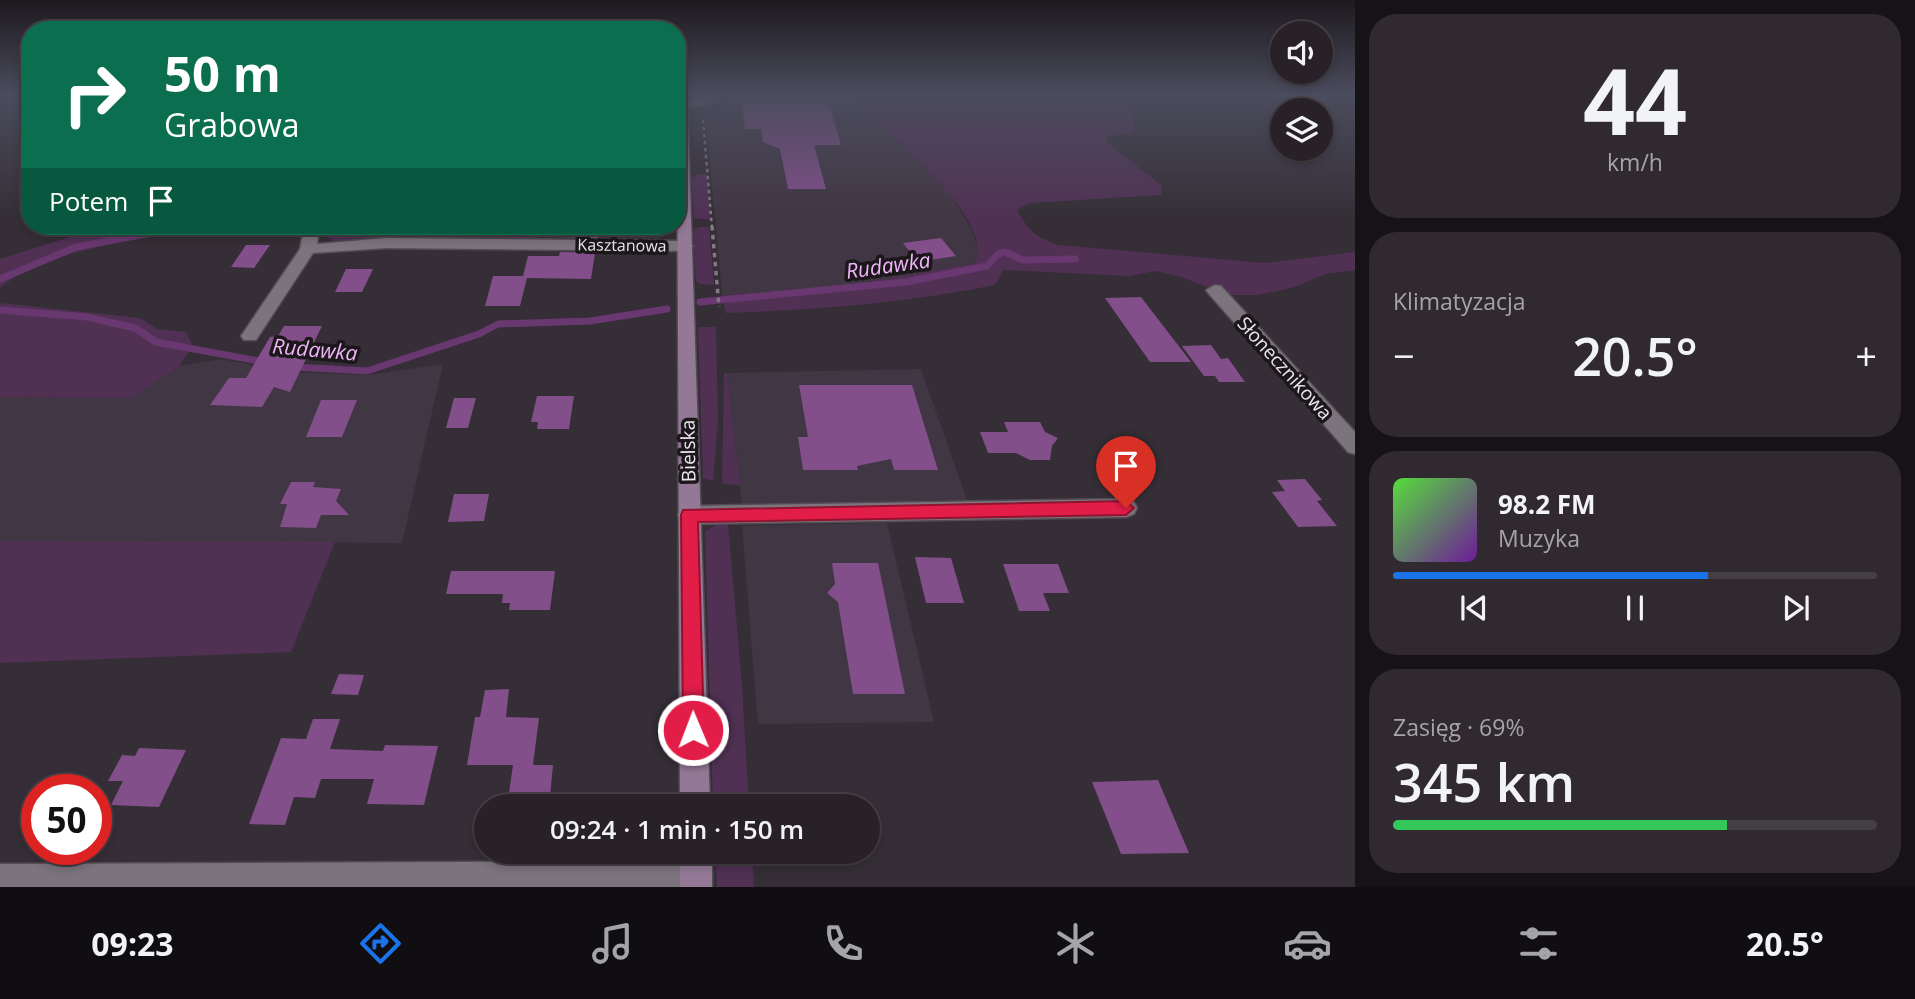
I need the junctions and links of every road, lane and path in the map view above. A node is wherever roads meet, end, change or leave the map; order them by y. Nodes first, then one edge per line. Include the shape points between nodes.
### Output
1 (687, 136) edge
2 (693, 136) edge
3 (686, 198) edge
4 (685, 235) edge
5 (685, 246) junction
6 (1215, 290) dead end
7 (719, 307) dead end
8 (250, 336) dead end
9 (1355, 446) edge
10 (1126, 508) dead end
11 (689, 515) junction
12 (695, 794) edge
13 (696, 872) edge
14 (0, 880) edge

1 - 3 main road, Bielska
2 - 7 path
4 - 5 main road, Bielska
5 - 8 street, Kasztanowa via 309,243
5 - 11 main road, Bielska
6 - 9 street, Słonecznikowa
10 - 11 street
11 - 12 main road, Bielska
13 - 14 street

